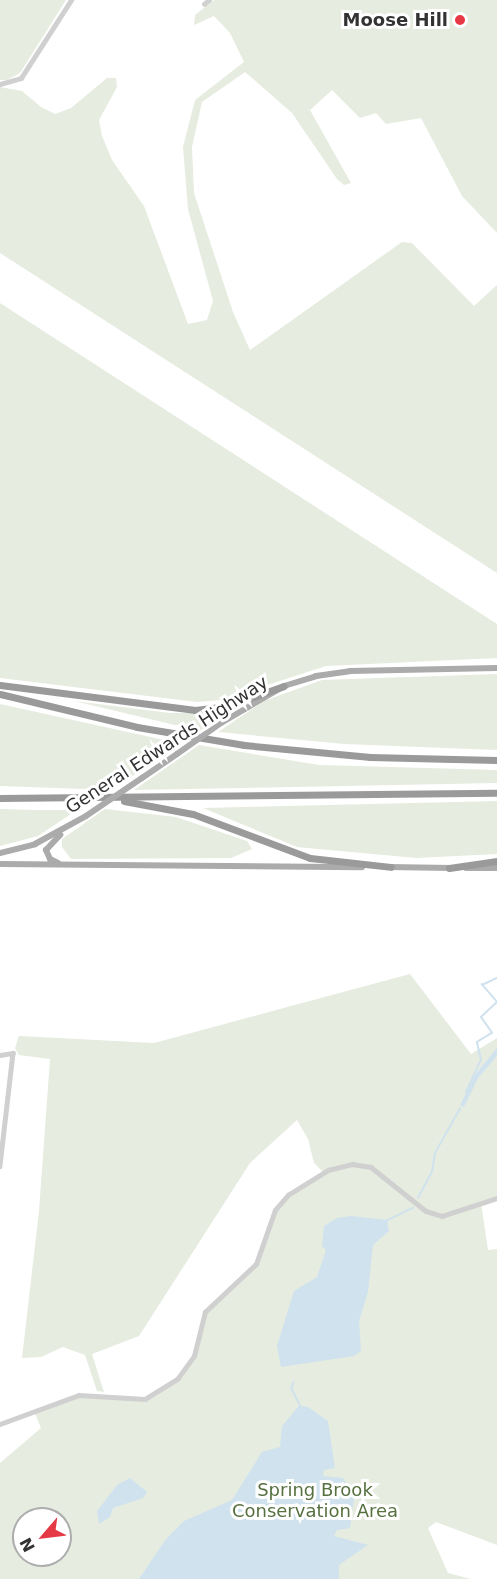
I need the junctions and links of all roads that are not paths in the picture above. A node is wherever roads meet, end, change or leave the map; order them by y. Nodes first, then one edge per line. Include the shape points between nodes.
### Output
1 (71, 0) edge
2 (209, 0) edge
3 (204, 4) dead end
4 (0, 84) edge
5 (497, 668) edge
6 (0, 685) edge
7 (284, 686) junction
8 (0, 694) edge
9 (497, 760) edge
10 (497, 793) edge
11 (0, 798) edge
12 (110, 798) junction
13 (72, 825) junction
14 (0, 853) edge
15 (497, 861) edge
16 (0, 864) edge
17 (63, 865) junction
18 (391, 867) junction
19 (449, 868) junction
20 (497, 868) edge
21 (0, 1055) edge
22 (0, 1166) edge
23 (497, 1198) edge
24 (0, 1424) edge

1 - 4 street via 21,78
2 - 3 street
5 - 7 main road, General Edwards Highway via 350,671
6 - 7 highway via 195,711 227,706
7 - 13 main road, General Edwards Highway, bridge via 221,723
8 - 9 highway via 129,725 244,745 370,758
10 - 12 highway
11 - 12 highway
12 - 18 highway via 189,813 310,858
13 - 14 main road, General Edwards Highway via 35,844
13 - 17 main road via 46,849 50,859
15 - 19 highway
16 - 17 main road
17 - 18 main road
18 - 19 main road
19 - 20 main road
21 - 22 street via 13,1053
23 - 24 street via 442,1216 426,1211 371,1167 344,1164 315,1177 288,1195 275,1210 256,1264 205,1312 194,1356 178,1378 145,1399 79,1395

